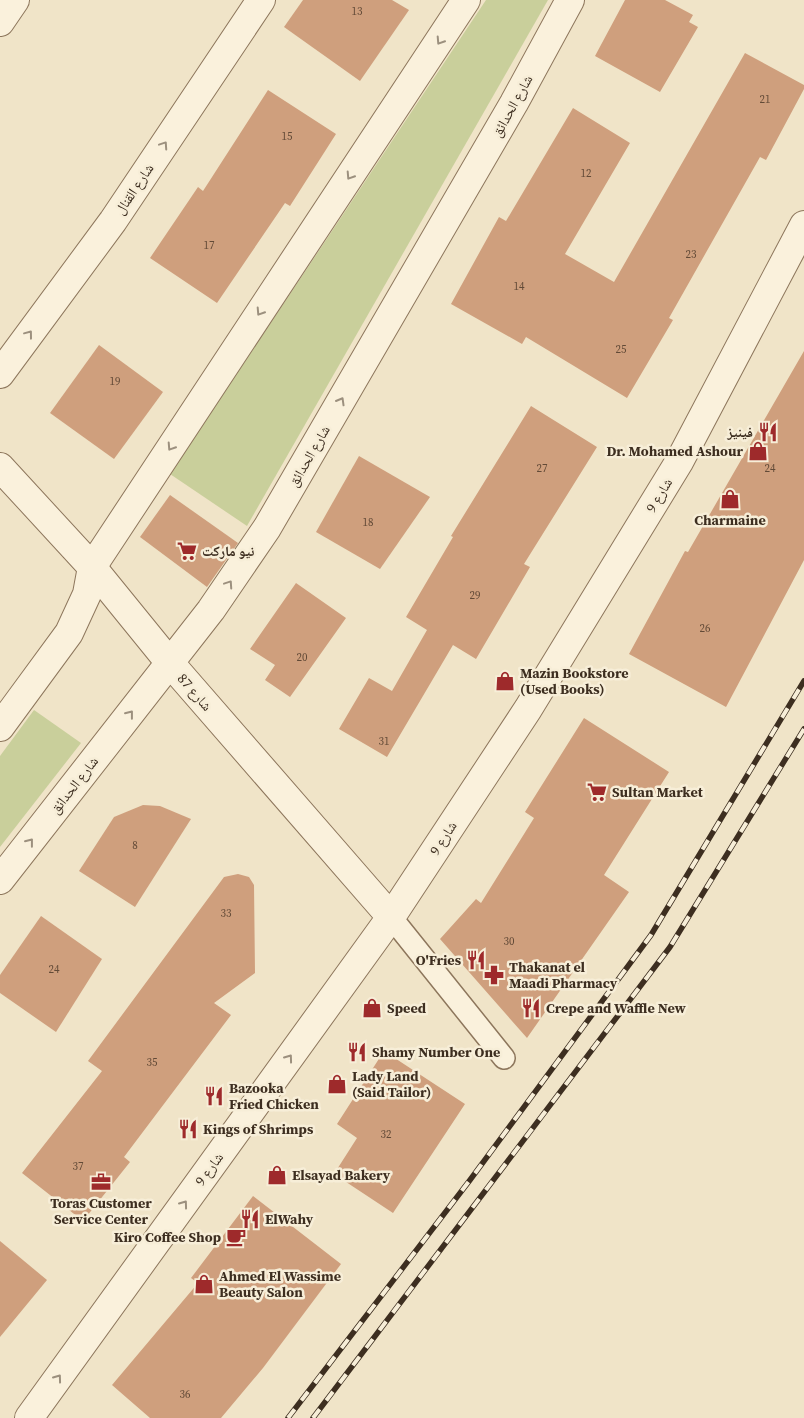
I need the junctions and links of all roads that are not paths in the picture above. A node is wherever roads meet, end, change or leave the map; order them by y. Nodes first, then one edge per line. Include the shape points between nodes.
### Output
1 (15, 0) edge
2 (261, 0) edge
3 (466, 0) edge
4 (570, 0) edge
5 (0, 22) edge
6 (804, 225) edge
7 (0, 374) edge
8 (0, 467) edge
9 (92, 567) junction
10 (170, 663) junction
11 (0, 727) edge
12 (0, 880) edge
13 (391, 917) junction
14 (504, 1058) dead end
15 (29, 1418) edge

1 - 5 street
7 -> 2 street, شارع القنال via 113,221
3 -> 9 street
10 -> 4 street, شارع الحدائق via 267,528 514,103
6 - 13 street, شارع 9 via 679,462 528,709
8 - 9 street, شارع 87
9 - 10 street, شارع 87
9 - 11 street via 87,594 69,633
12 -> 10 street, شارع الحدائق
10 - 13 street, شارع 87
13 - 14 street
15 -> 13 street, شارع 9

